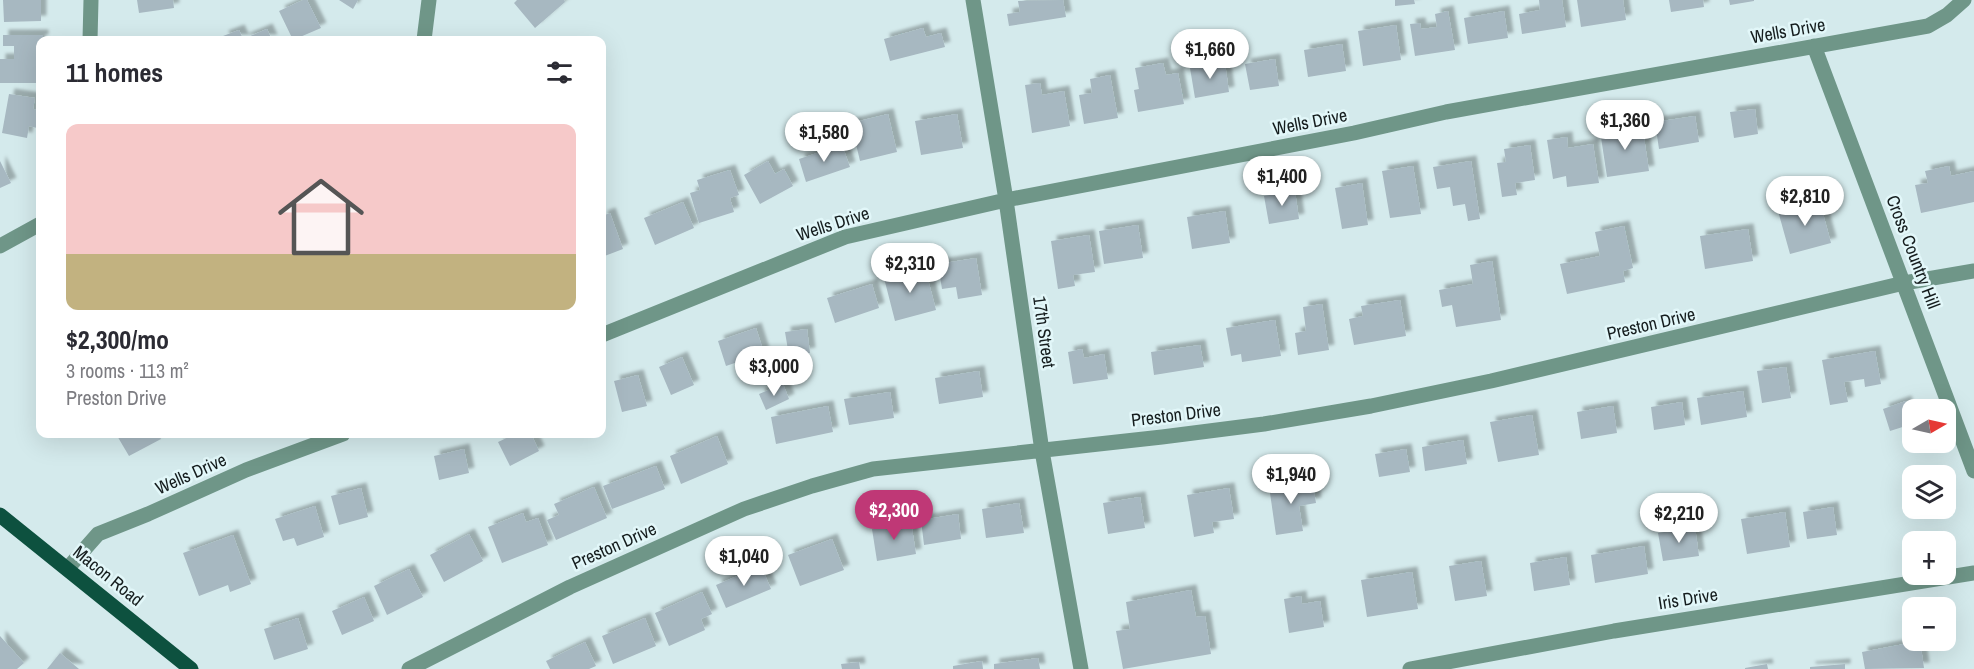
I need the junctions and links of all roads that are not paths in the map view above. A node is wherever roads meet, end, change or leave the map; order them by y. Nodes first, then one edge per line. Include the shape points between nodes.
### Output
1 (91, 0) edge
2 (429, 0) edge
3 (973, 0) edge
4 (1964, 0) edge
5 (90, 36) edge
6 (424, 36) edge
7 (1814, 46) junction
8 (1006, 200) junction
9 (36, 226) edge
10 (0, 246) edge
11 (1974, 271) edge
12 (1904, 283) junction
13 (606, 333) edge
14 (331, 438) edge
15 (1042, 451) junction
16 (1974, 471) edge
17 (0, 515) edge
18 (68, 568) junction
19 (1974, 573) edge
20 (191, 669) edge
21 (409, 669) edge
22 (1081, 669) edge
23 (1410, 669) edge

1 - 5 street
2 - 6 street
3 - 8 street, 17th Street
4 - 7 street, Wells Drive via 1929,26
7 - 8 street, Wells Drive via 1446,112
7 - 12 street, Cross Country Hill
8 - 13 street, Wells Drive via 845,237
8 - 15 street, 17th Street
9 - 10 street
11 - 12 street, Preston Drive
12 - 15 street, Preston Drive via 1371,406 1264,424
12 - 16 street, Cross Country Hill
14 - 18 street, Wells Drive via 98,534
15 - 21 street, Preston Drive via 873,470 744,509 570,587
15 - 22 street, 17th Street
17 - 18 main road, Macon Road
18 - 20 main road, Macon Road
19 - 23 street, Iris Drive via 1614,631

